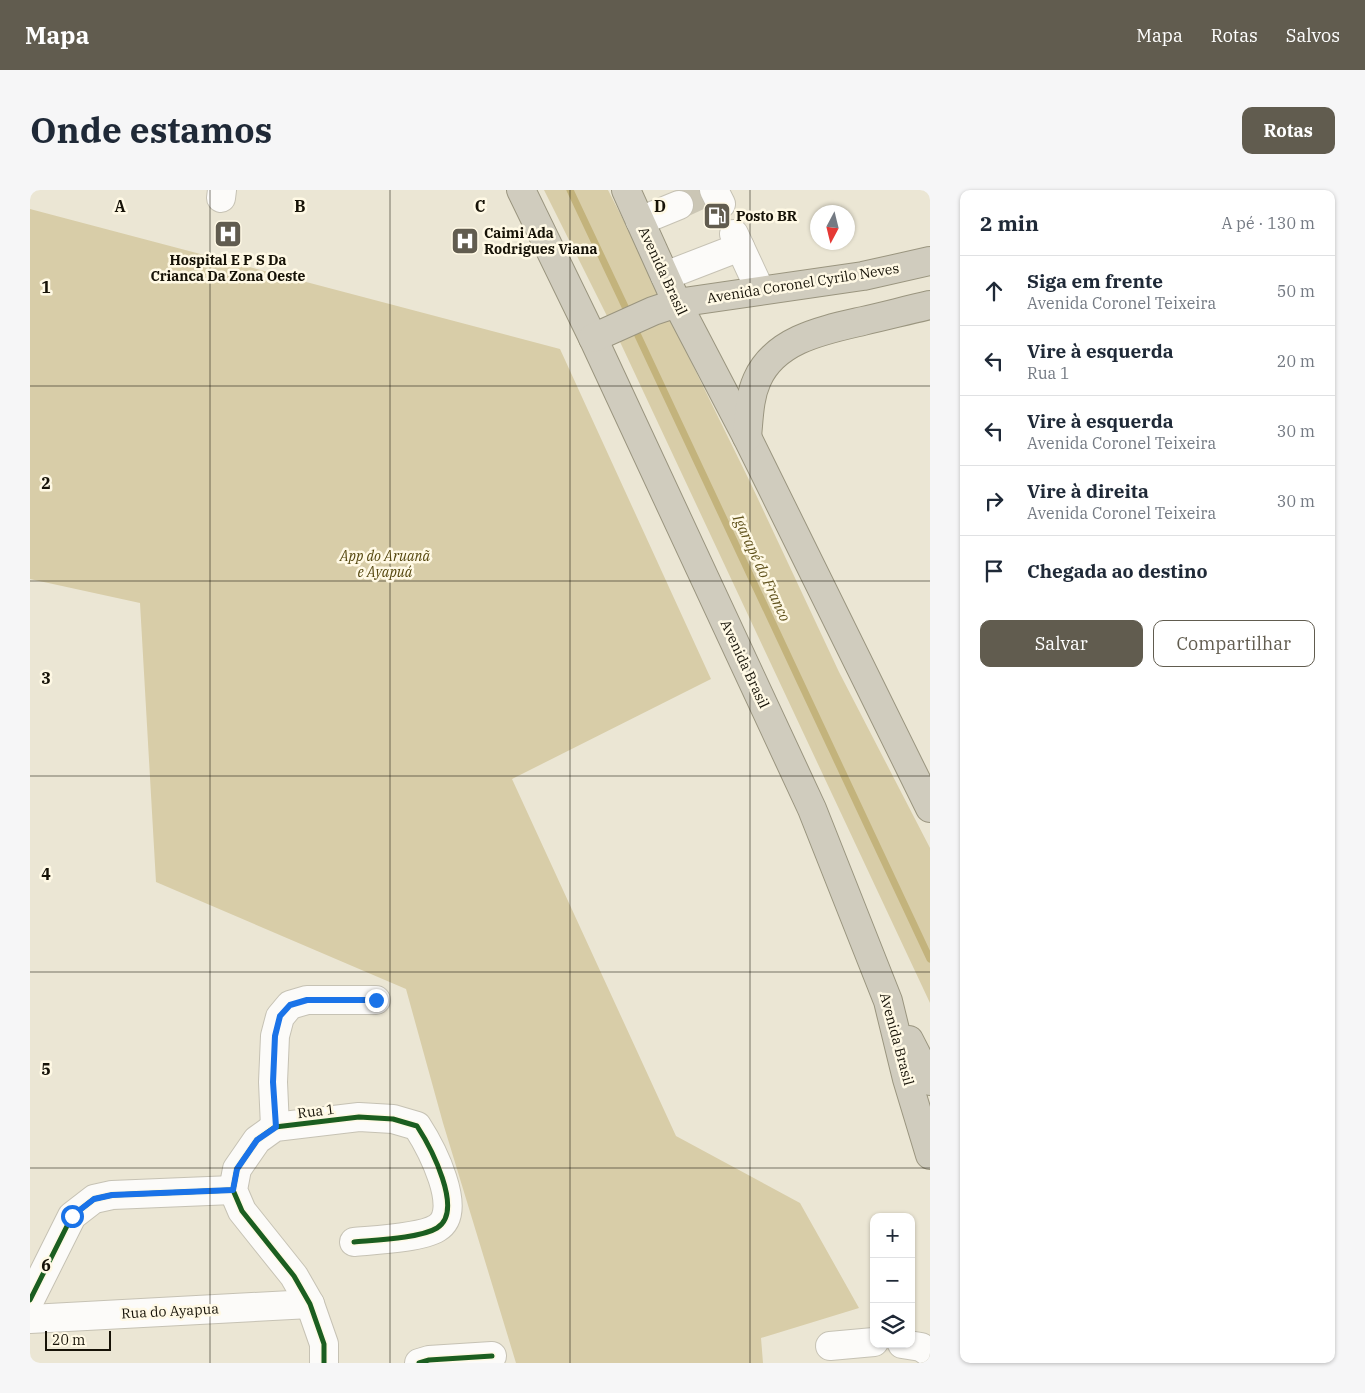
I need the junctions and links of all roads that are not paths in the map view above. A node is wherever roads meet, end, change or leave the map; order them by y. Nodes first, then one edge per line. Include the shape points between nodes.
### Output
1 (521, 190) edge
2 (626, 190) edge
3 (679, 204) tunnel mouth
4 (640, 221) junction
5 (930, 260) edge
6 (665, 276) junction
7 (760, 290) junction
8 (930, 305) edge
9 (667, 306) junction
10 (593, 338) junction
11 (747, 437) junction
12 (929, 803) edge
13 (376, 1000) dead end
14 (888, 1001) junction
15 (930, 1081) edge
16 (276, 1127) junction
17 (930, 1155) edge
18 (233, 1190) junction
19 (354, 1242) dead end
20 (30, 1300) edge
21 (310, 1304) junction
22 (30, 1319) edge
23 (870, 1342) edge
24 (830, 1346) dead end
25 (915, 1346) edge
26 (930, 1352) edge
27 (492, 1356) dead end
28 (324, 1363) edge
29 (419, 1363) edge

1 - 10 highway, Avenida Brasil
2 - 4 highway, Avenida Brasil
3 - 4 street
4 - 6 highway, Avenida Brasil
5 - 7 highway, Avenida Coronel Cyrilo Neves via 863,276
6 - 7 street via 737,241
6 - 9 highway, Avenida Brasil
7 - 9 highway, Avenida Coronel Cyrilo Neves
8 - 11 highway via 818,332 788,345 771,359 757,379 750,400
9 - 10 highway, Avenida Coronel Cyrilo Neves
9 - 11 highway, Avenida Brasil
10 - 14 highway, Avenida Brasil via 812,809
11 - 12 highway, Avenida Brasil
13 - 16 street via 307,1000 290,1005 280,1016 275,1036 273,1082
14 - 15 highway
14 - 17 highway, Avenida Brasil
16 - 18 street, Rua 1 via 257,1140 237,1169
16 - 19 street, Rua 1 via 359,1117 417,1126 444,1180 448,1206 446,1220 438,1228 420,1234
18 - 20 street via 112,1195 94,1199 72,1216
18 - 21 street via 242,1211 294,1276
21 - 22 street, Rua do Ayapua
21 - 28 street via 324,1344
23 - 24 street
25 - 26 street
27 - 29 street

